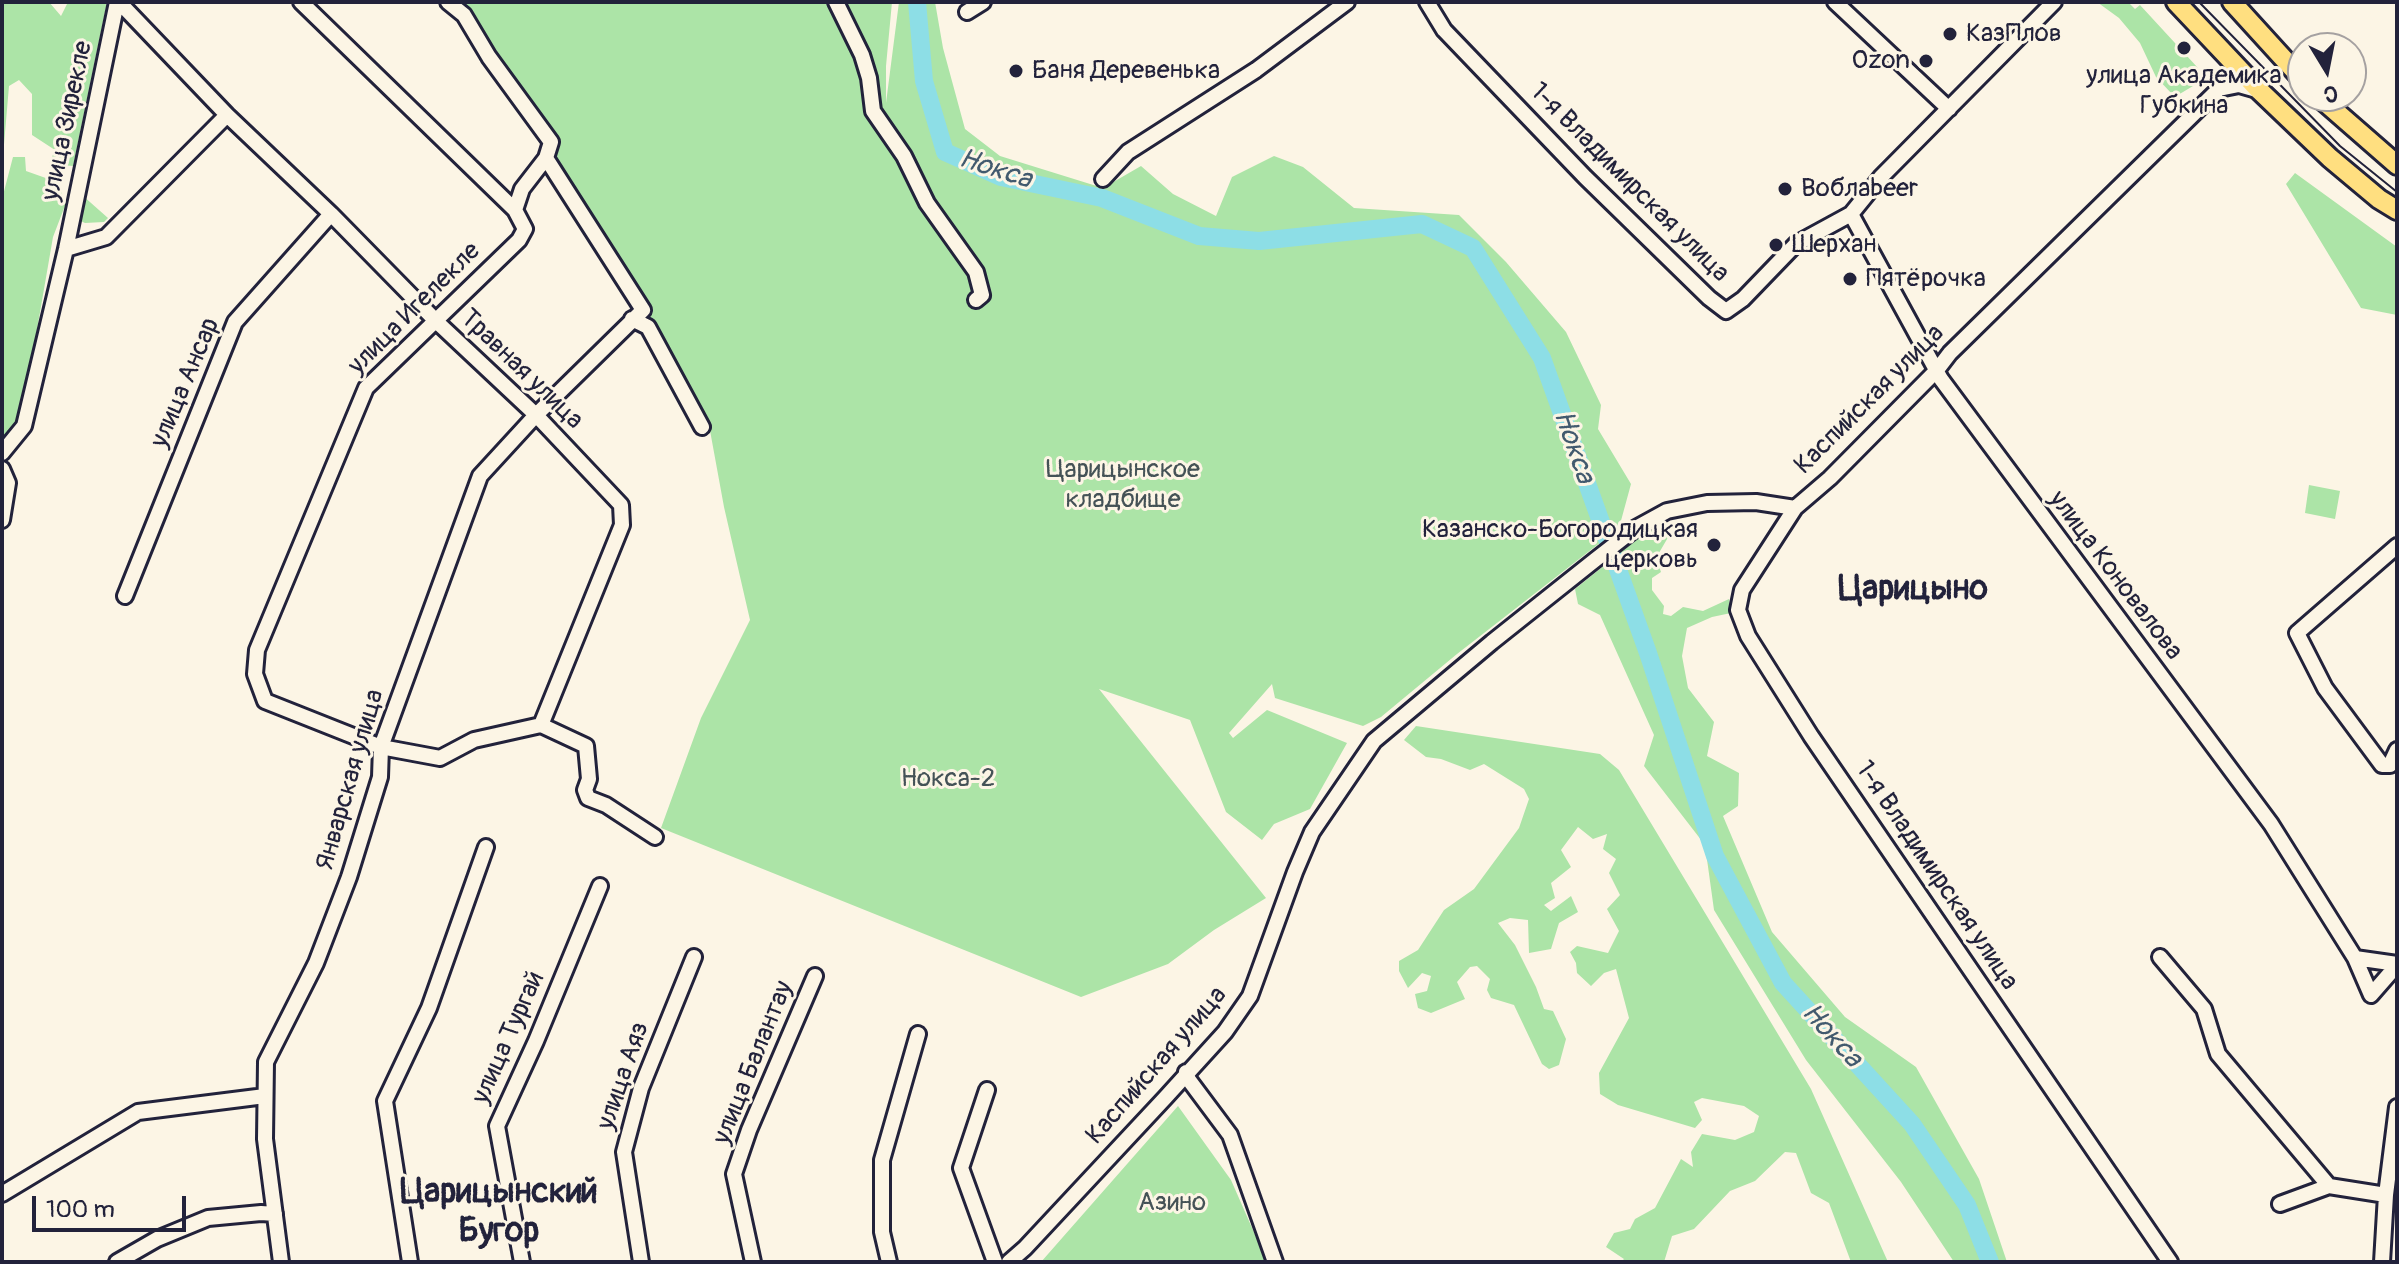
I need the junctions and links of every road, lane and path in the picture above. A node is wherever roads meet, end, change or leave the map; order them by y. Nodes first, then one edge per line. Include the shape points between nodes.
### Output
1 (118, 2) edge
2 (301, 2) edge
3 (448, 2) edge
4 (836, 2) edge
5 (983, 2) edge
6 (1347, 2) edge
7 (1427, 2) edge
8 (1835, 2) edge
9 (2054, 2) edge
10 (2176, 2) edge
11 (2232, 2) edge
12 (967, 12) dead end
13 (2287, 62) edge
14 (2260, 91) junction
15 (1949, 109) junction
16 (2336, 112) edge
17 (227, 115) junction
18 (546, 158) junction
19 (2397, 165) edge
20 (1103, 179) dead end
21 (515, 210) junction
22 (2397, 210) edge
23 (331, 214) junction
24 (1851, 214) junction
25 (66, 249) junction
26 (976, 300) dead end
27 (637, 314) junction
28 (437, 322) junction
29 (1937, 370) junction
30 (536, 415) junction
31 (702, 427) dead end
32 (2, 453) edge
33 (2, 469) edge
34 (1795, 508) junction
35 (2, 520) edge
36 (2397, 546) edge
37 (125, 596) dead end
38 (541, 725) junction
39 (381, 747) junction
40 (2397, 750) edge
41 (655, 837) dead end
42 (486, 847) dead end
43 (600, 886) dead end
44 (694, 957) dead end
45 (2160, 957) dead end
46 (2355, 958) junction
47 (2397, 964) edge
48 (815, 976) dead end
49 (918, 1034) dead end
50 (1186, 1072) junction
51 (987, 1090) dead end
52 (265, 1096) junction
53 (2397, 1107) edge
54 (2329, 1186) junction
55 (2, 1194) edge
56 (2386, 1195) junction
57 (2280, 1204) dead end
58 (275, 1214) junction
59 (117, 1262) edge
60 (281, 1262) edge
61 (410, 1262) edge
62 (522, 1262) edge
63 (641, 1262) edge
64 (753, 1262) edge
65 (889, 1262) edge
66 (995, 1262) edge
67 (1009, 1262) edge
68 (1275, 1262) edge
69 (2170, 1262) edge
70 (2382, 1262) edge

1 - 17 street, Травная улица
1 - 25 street, улица Зирекле
2 - 21 street
3 - 18 street via 464,15 551,142
4 - 26 street via 862,55 873,111 927,203 976,272 982,295
5 - 12 street
6 - 20 street via 1256,70 1128,152
7 - 24 street, 1-я Владимирская улица via 1444,30 1585,177 1726,311 1796,244
8 - 15 street
9 - 15 street
10 - 14 main road
11 - 13 main road
14 - 22 main road via 2330,158
14 - 29 street, Каспийская улица via 2239,85 2219,89
15 - 24 street
16 - 19 main road
17 - 23 street, Травная улица
17 - 25 street via 106,237
18 - 21 street via 522,189
18 - 27 street
21 - 28 street, улица Игелекле via 525,229 519,240
23 - 28 street, Травная улица
23 - 37 street, улица Ансар via 235,322
24 - 29 street, улица Коновалова
25 - 32 street, улица Зирекле via 24,426
27 - 30 street, Январская улица
27 - 31 street
28 - 30 street, Травная улица
28 - 39 street, улица Игелекле via 366,388 257,650 255,674 265,701
29 - 34 street, Каспийская улица
29 - 46 street, улица Коновалова via 2271,824
30 - 38 street, Травная улица via 621,505 622,525
30 - 39 street, Январская улица via 480,476
33 - 35 street via 8,483
34 - 50 street, Каспийская улица via 1707,503 1667,511 1636,528 1374,741 1312,832 1250,996 1225,1032
34 - 69 street, 1-я Владимирская улица via 1742,590 1738,610 1748,636
36 - 40 street via 2297,633 2325,688 2382,765 2390,765
38 - 39 street via 474,740 440,758
38 - 41 street via 586,746 588,798
39 - 52 street, Январская улица via 380,777 349,877 316,963 266,1062
42 - 61 street via 429,1008 385,1101
43 - 62 street, улица Тургай via 497,1126
44 - 63 street, улица Аяз via 641,1088 624,1152
45 - 54 street via 2204,1009 2218,1054
46 - 47 street, улица Коновалова
46 - 47 street, улица Коновалова via 2371,995
48 - 64 street, улица Балантау via 734,1174
49 - 65 street via 882,1160 882,1232
50 - 67 street, Каспийская улица
50 - 68 street via 1230,1135
51 - 66 street via 961,1168
52 - 55 street via 138,1112
52 - 58 street, Январская улица
53 - 56 street
54 - 56 street
54 - 57 street
56 - 70 street
58 - 59 street via 208,1218
58 - 60 street, Январская улица

